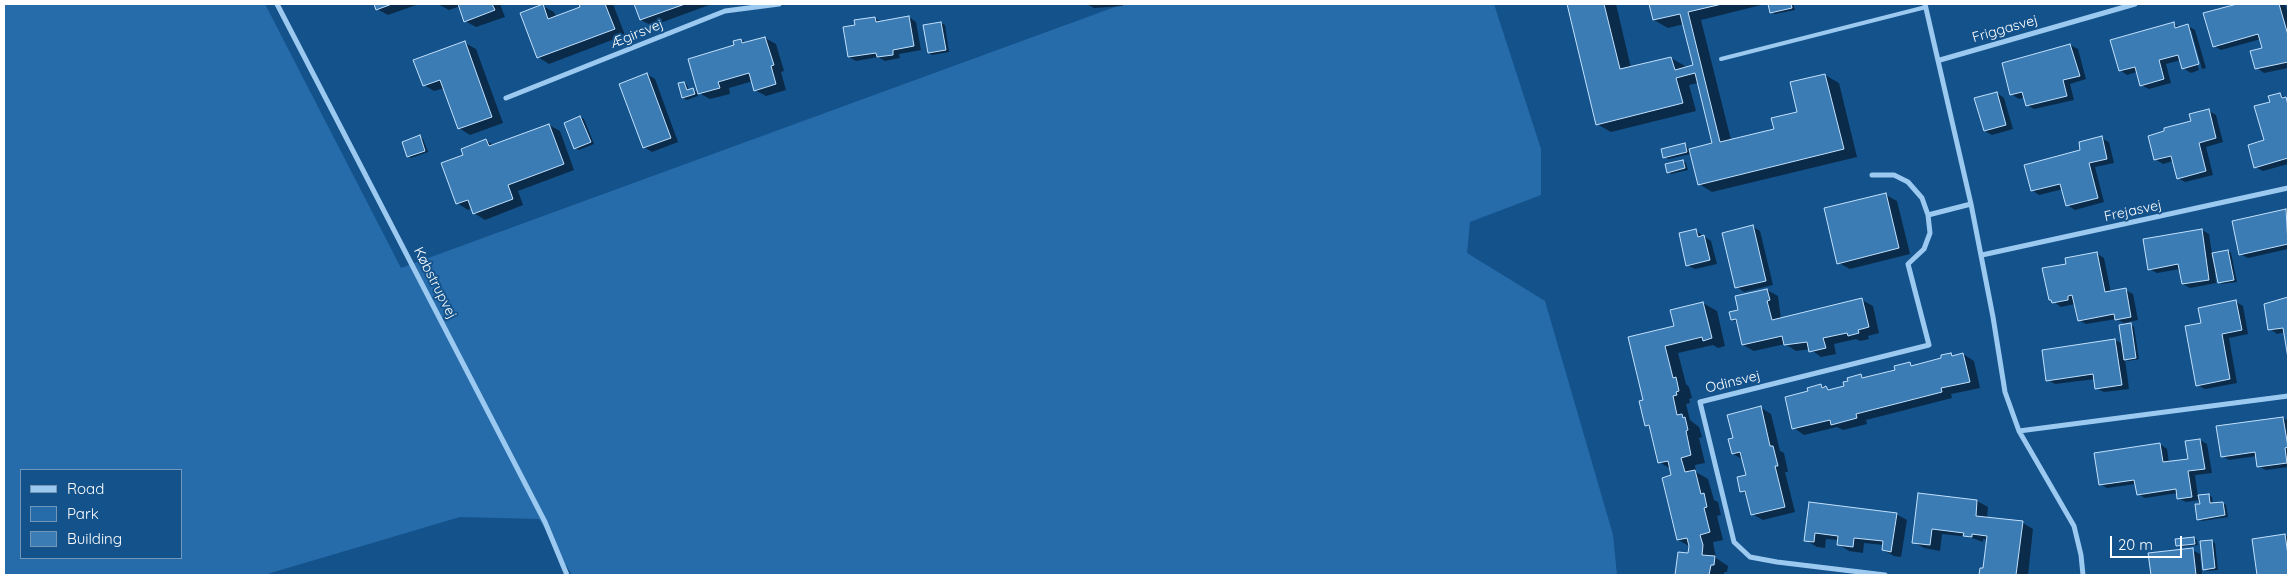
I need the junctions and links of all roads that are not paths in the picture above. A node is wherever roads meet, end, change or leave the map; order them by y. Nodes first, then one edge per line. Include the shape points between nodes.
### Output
1 (277, 4) edge
2 (779, 4) edge
3 (2135, 4) edge
4 (1926, 5) edge
5 (1721, 59) dead end
6 (1940, 60) junction
7 (506, 98) dead end
8 (1872, 175) dead end
9 (2288, 188) edge
10 (1971, 204) junction
11 (1928, 214) junction
12 (1982, 256) junction
13 (2288, 396) edge
14 (2020, 431) junction
15 (567, 575) edge
16 (1885, 575) edge
17 (2083, 575) edge

1 - 15 street, Købstrupvej via 545,522
2 - 7 street, Ægirsvej via 725,11
3 - 6 street, Friggasvej
4 - 5 lane
4 - 6 street
6 - 10 street
8 - 11 street, Odinsvej via 1894,175 1908,182 1922,198
9 - 12 street, Frejasvej
10 - 11 street
10 - 12 street
11 - 16 street, Odinsvej via 1930,233 1924,249 1908,264 1929,346 1700,402 1734,542 1750,557
12 - 14 street via 2005,392
13 - 14 street
14 - 17 street via 2074,526

